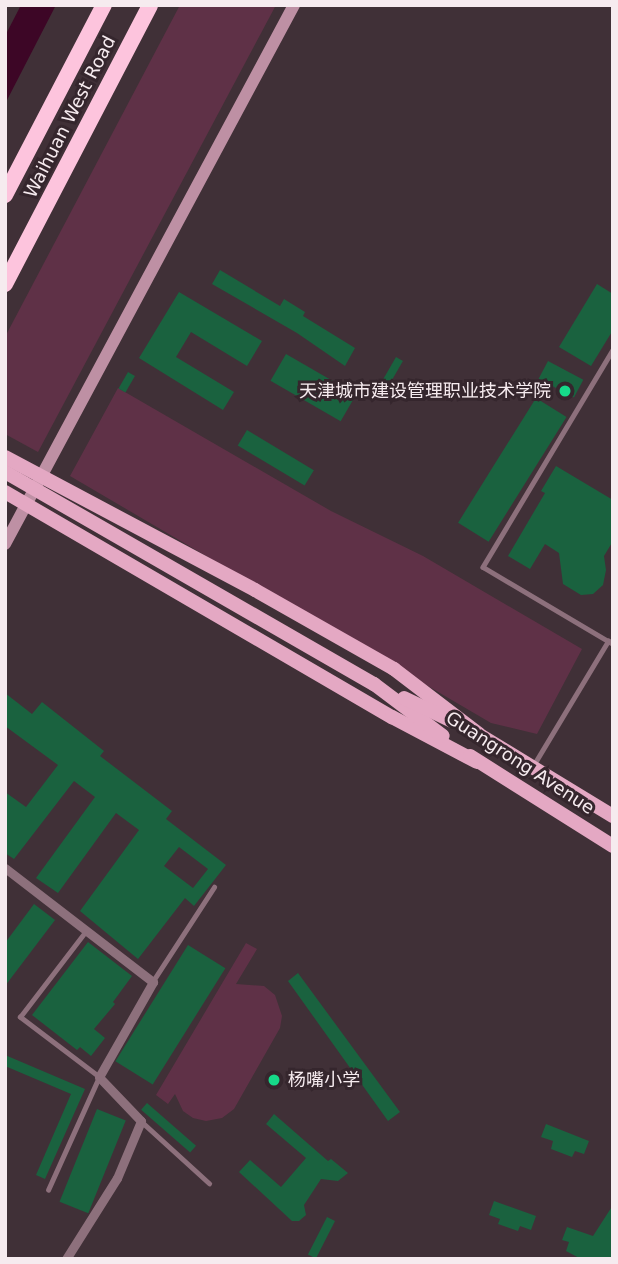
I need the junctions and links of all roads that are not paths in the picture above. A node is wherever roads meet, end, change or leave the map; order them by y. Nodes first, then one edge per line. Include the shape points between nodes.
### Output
1 (104, 5) edge
2 (150, 5) edge
3 (294, 5) edge
4 (5, 195) edge
5 (5, 284) edge
6 (613, 349) edge
7 (5, 457) edge
8 (5, 472) edge
9 (44, 477) junction
10 (5, 492) edge
11 (30, 504) junction
12 (5, 544) edge
13 (610, 642) edge
14 (374, 684) junction
15 (479, 734) junction
16 (477, 762) junction
17 (533, 766) junction
18 (613, 816) edge
19 (613, 846) edge
20 (5, 868) edge
21 (214, 887) dead end
22 (86, 930) junction
23 (153, 982) junction
24 (99, 1077) junction
25 (141, 1121) junction
26 (209, 1183) dead end
27 (48, 1190) dead end
28 (66, 1259) edge

1 - 4 highway, Waihuan West Road
2 - 5 highway, Waihuan West Road
3 - 9 street
6 - 13 lane via 484,566
7 - 9 main road
8 - 14 main road, bridge
9 - 11 street
9 - 15 main road via 394,669
10 - 11 main road
11 - 12 street
11 - 16 main road via 392,717
13 - 17 lane
14 - 15 main road
14 - 16 main road, Guangrong Avenue
15 - 17 main road, Guangrong Avenue
16 - 19 main road, Guangrong Avenue
17 - 18 main road, Guangrong Avenue
20 - 22 street
21 - 23 lane
22 - 23 street
22 - 24 lane via 20,1017
23 - 24 street
24 - 25 street
24 - 27 lane
25 - 26 lane
25 - 28 street via 117,1178

